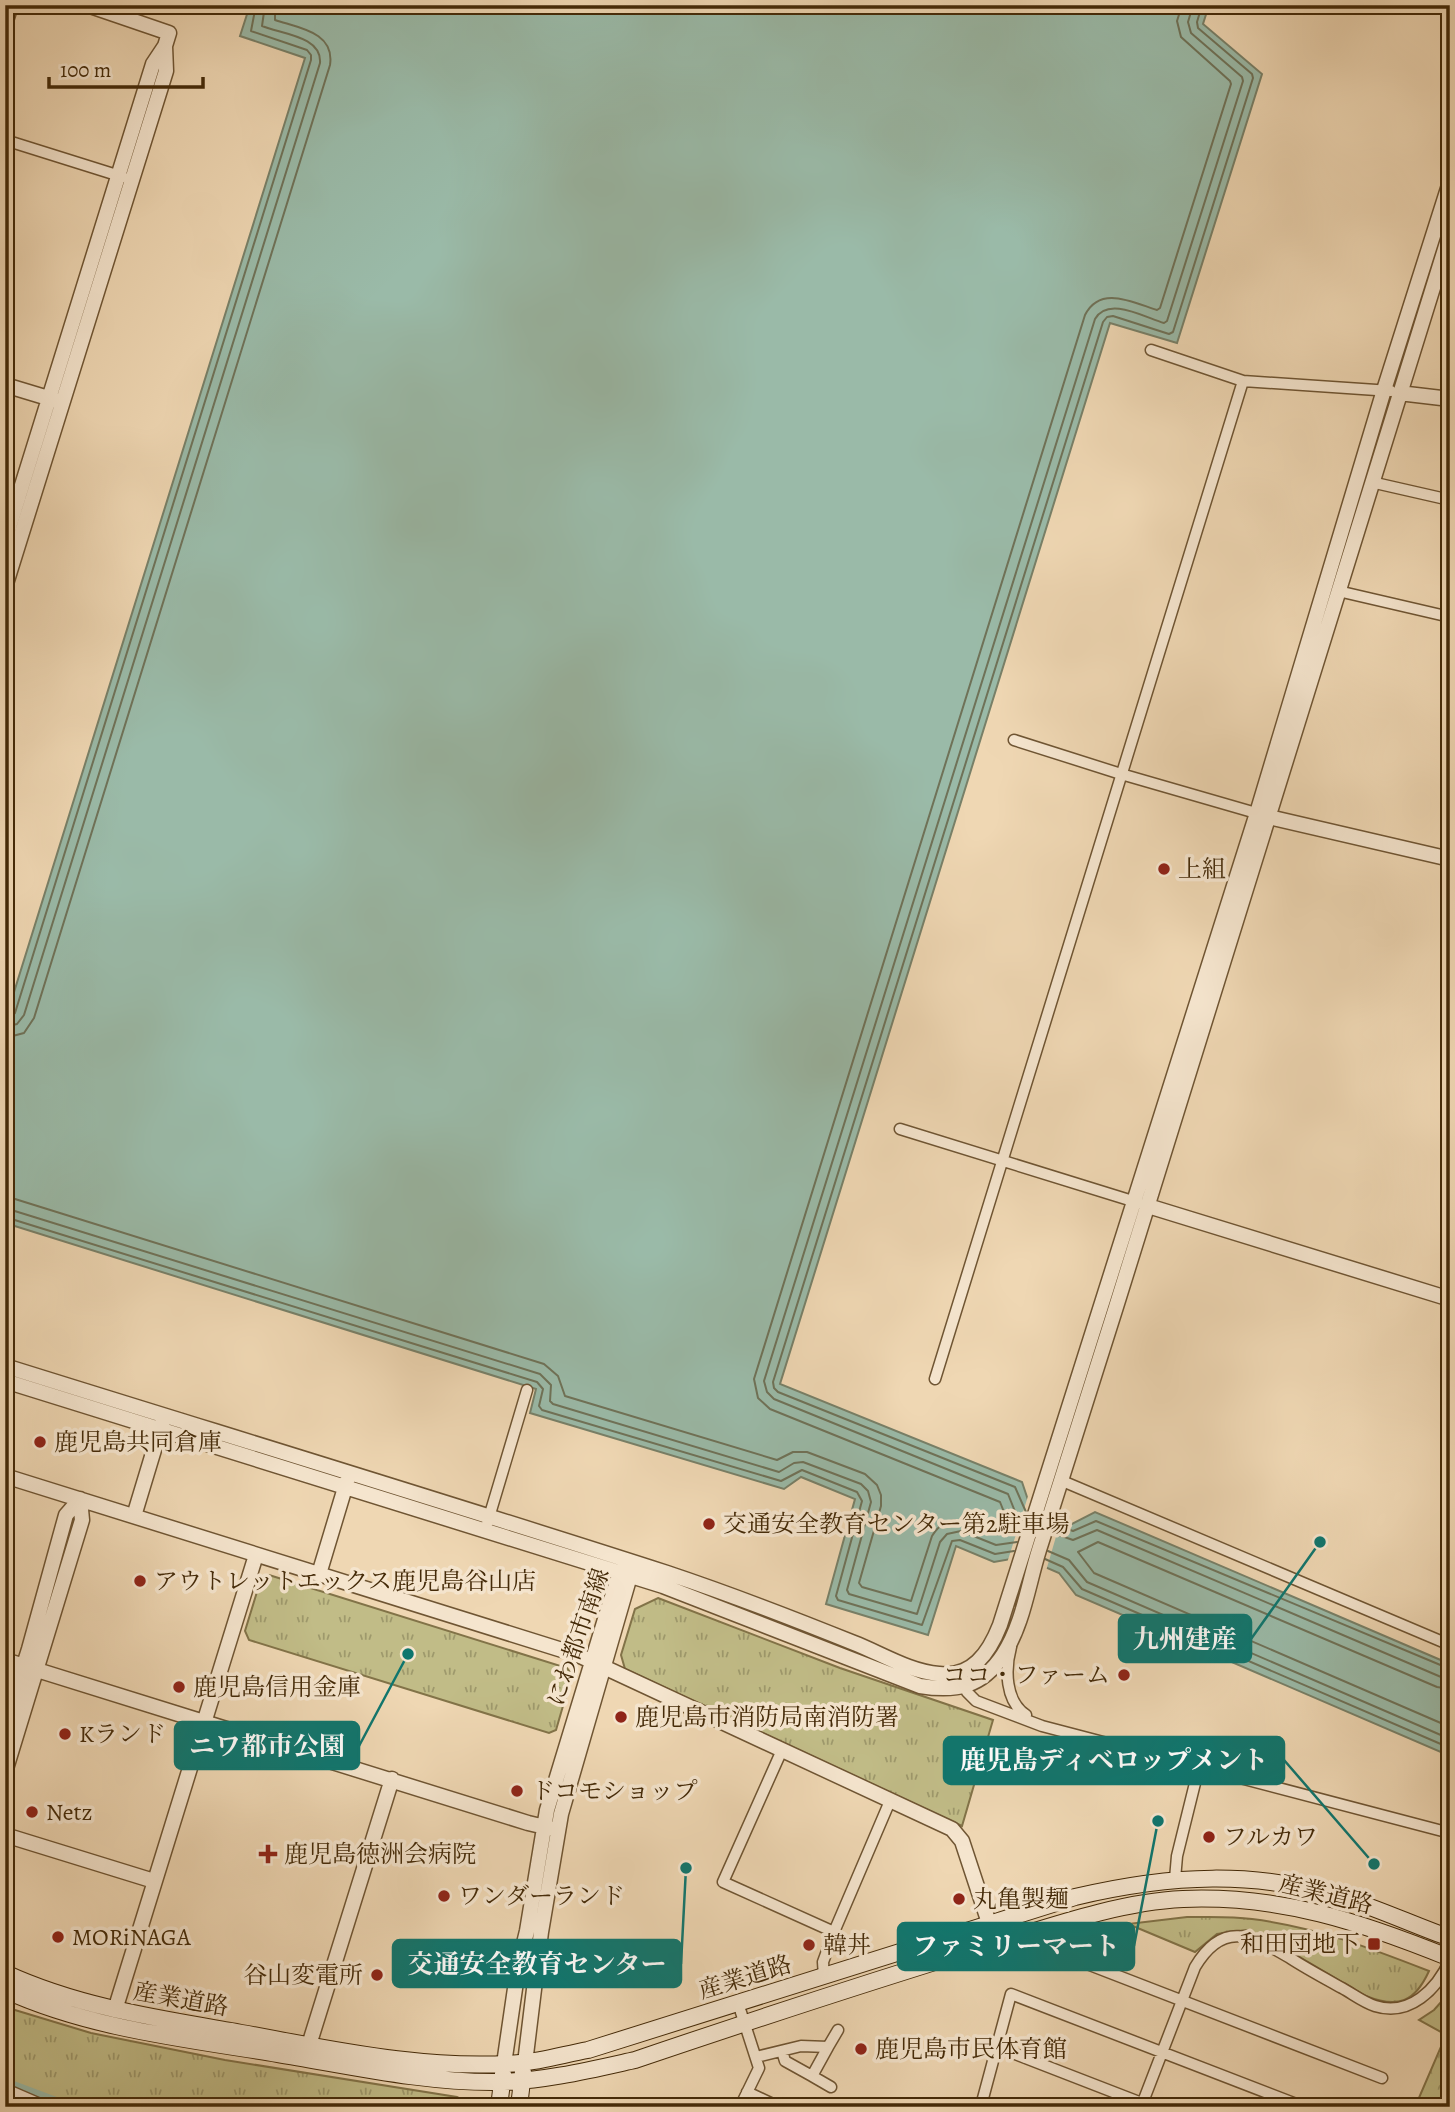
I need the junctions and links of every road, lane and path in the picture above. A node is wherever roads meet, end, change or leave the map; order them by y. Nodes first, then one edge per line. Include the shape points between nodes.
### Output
1 (11, 5) edge
2 (87, 5) edge
3 (5, 24) edge
4 (5, 140) edge
5 (125, 178) junction
6 (1450, 183) edge
7 (1450, 233) edge
8 (1151, 350) dead end
9 (1243, 381) junction
10 (5, 385) edge
11 (1391, 391) junction
12 (1450, 399) edge
13 (56, 400) junction
14 (1371, 482) junction
15 (1450, 500) edge
16 (5, 540) edge
17 (9, 563) edge
18 (5, 587) edge
19 (1338, 591) junction
20 (1450, 617) edge
21 (1014, 740) dead end
22 (1121, 774) junction
23 (1263, 815) junction
24 (1450, 859) edge
25 (900, 1129) dead end
26 (1002, 1161) junction
27 (1133, 1201) junction
28 (1148, 1206) junction
29 (1450, 1299) edge
30 (5, 1366) edge
31 (935, 1379) dead end
32 (5, 1381) edge
33 (527, 1390) dead end
34 (162, 1423) junction
35 (5, 1476) edge
36 (1060, 1480) junction
37 (347, 1481) junction
38 (1048, 1497) junction
39 (80, 1499) junction
40 (134, 1516) junction
41 (487, 1523) junction
42 (256, 1555) junction
43 (626, 1570) junction
44 (319, 1574) junction
45 (1024, 1574) junction
46 (1014, 1637) junction
47 (1450, 1645) edge
48 (5, 1660) edge
49 (597, 1664) junction
50 (31, 1668) junction
51 (963, 1678) junction
52 (204, 1722) junction
53 (5, 1725) edge
54 (1042, 1726) junction
55 (782, 1750) junction
56 (1199, 1767) junction
57 (5, 1772) edge
58 (392, 1780) junction
59 (890, 1801) junction
60 (552, 1828) junction
61 (1450, 1833) edge
62 (5, 1835) edge
63 (1175, 1879) junction
64 (154, 1881) junction
65 (989, 1923) junction
66 (834, 1932) junction
67 (1450, 1938) edge
68 (1450, 1959) edge
69 (1082, 1962) dead end
70 (5, 1973) edge
71 (824, 1976) junction
72 (5, 1990) edge
73 (1183, 2000) junction
74 (738, 2003) junction
75 (115, 2010) junction
76 (744, 2023) junction
77 (838, 2030) dead end
78 (309, 2045) junction
79 (828, 2047) junction
80 (997, 2047) junction
81 (782, 2050) junction
82 (1163, 2052) junction
83 (756, 2057) junction
84 (525, 2063) junction
85 (504, 2064) junction
86 (812, 2076) junction
87 (1382, 2078) dead end
88 (522, 2081) junction
89 (502, 2082) junction
90 (831, 2087) dead end
91 (5, 2091) edge
92 (747, 2092) junction
93 (1145, 2105) edge
94 (991, 2106) edge
95 (42, 2107) edge
96 (499, 2107) edge
97 (519, 2107) edge
98 (740, 2107) edge
99 (779, 2107) edge
100 (1304, 2107) edge

1 - 3 street
2 - 5 street via 169,33 166,71
4 - 5 street
5 - 13 street
6 - 11 street
7 - 11 street
8 - 9 street
9 - 11 street
9 - 22 street
10 - 13 street
11 - 12 street
11 - 14 street
11 - 23 street
13 - 16 street
13 - 17 street
14 - 15 street
14 - 19 street
17 - 18 street
19 - 20 street
19 - 23 street
21 - 22 street
22 - 23 street
22 - 26 street
23 - 24 street
23 - 27 street
23 - 28 street
25 - 26 street
26 - 27 street
26 - 31 street
27 - 28 street
27 - 38 street
28 - 29 street
28 - 36 street
30 - 34 street
32 - 34 street
33 - 41 street
34 - 37 street
34 - 40 street
35 - 39 street
36 - 38 street
36 - 47 street
37 - 41 street
37 - 44 street
38 - 45 street
39 - 40 street
39 - 50 street via 66,1516
40 - 42 street
41 - 43 street
42 - 44 street
42 - 52 street
43 - 49 street, にわ都市南線
43 - 51 street via 681,1578 923,1671
44 - 49 street
45 - 46 street
45 - 51 street via 992,1645
46 - 51 street via 988,1675
46 - 54 street via 1008,1657 1010,1694 1017,1709
48 - 50 street
49 - 55 street
49 - 60 street, にわ都市南線 via 580,1744
50 - 52 street
50 - 53 street
50 - 57 street
51 - 54 street via 976,1701
52 - 58 street
52 - 64 street
54 - 56 street
55 - 59 street
55 - 66 street via 723,1882
56 - 61 street
56 - 63 street
58 - 60 street
58 - 78 street
59 - 65 street via 958,1834
59 - 66 street
60 - 84 street, にわ都市南線
60 - 85 street, にわ都市南線 via 518,1968
62 - 64 street
63 - 65 main road, 産業道路 via 1075,1897
63 - 67 main road, 産業道路 via 1243,1879 1303,1887
64 - 75 street
65 - 71 main road, 産業道路
66 - 71 street via 823,1962
68 - 73 street via 1443,1975 1423,1997 1405,2007 1387,2009 1363,2001 1266,1943 1227,1937 1203,1954
68 - 76 main road, 産業道路 via 1347,1919 1304,1909 1244,1900 1182,1899 1048,1927
69 - 73 street
70 - 75 main road, 産業道路
71 - 74 main road, 産業道路
72 - 89 main road, 産業道路 via 74,2014 139,2029 396,2074
73 - 82 street
73 - 87 street
74 - 76 street
74 - 84 main road, 産業道路 via 588,2050
75 - 78 main road, 産業道路
76 - 83 street
76 - 88 main road, 産業道路 via 635,2060
77 - 79 street
78 - 85 main road, 産業道路 via 411,2061
79 - 81 street
79 - 86 street
80 - 82 street via 1011,1994
80 - 93 street
80 - 94 street via 982,2102
81 - 83 street
81 - 86 street via 785,2061
82 - 93 street
82 - 100 street
83 - 92 street via 759,2068
84 - 85 main road, 産業道路
84 - 88 main road
85 - 89 main road
86 - 90 street
88 - 89 main road, 産業道路
88 - 97 main road
89 - 96 main road
91 - 95 street
92 - 98 street
92 - 99 street

